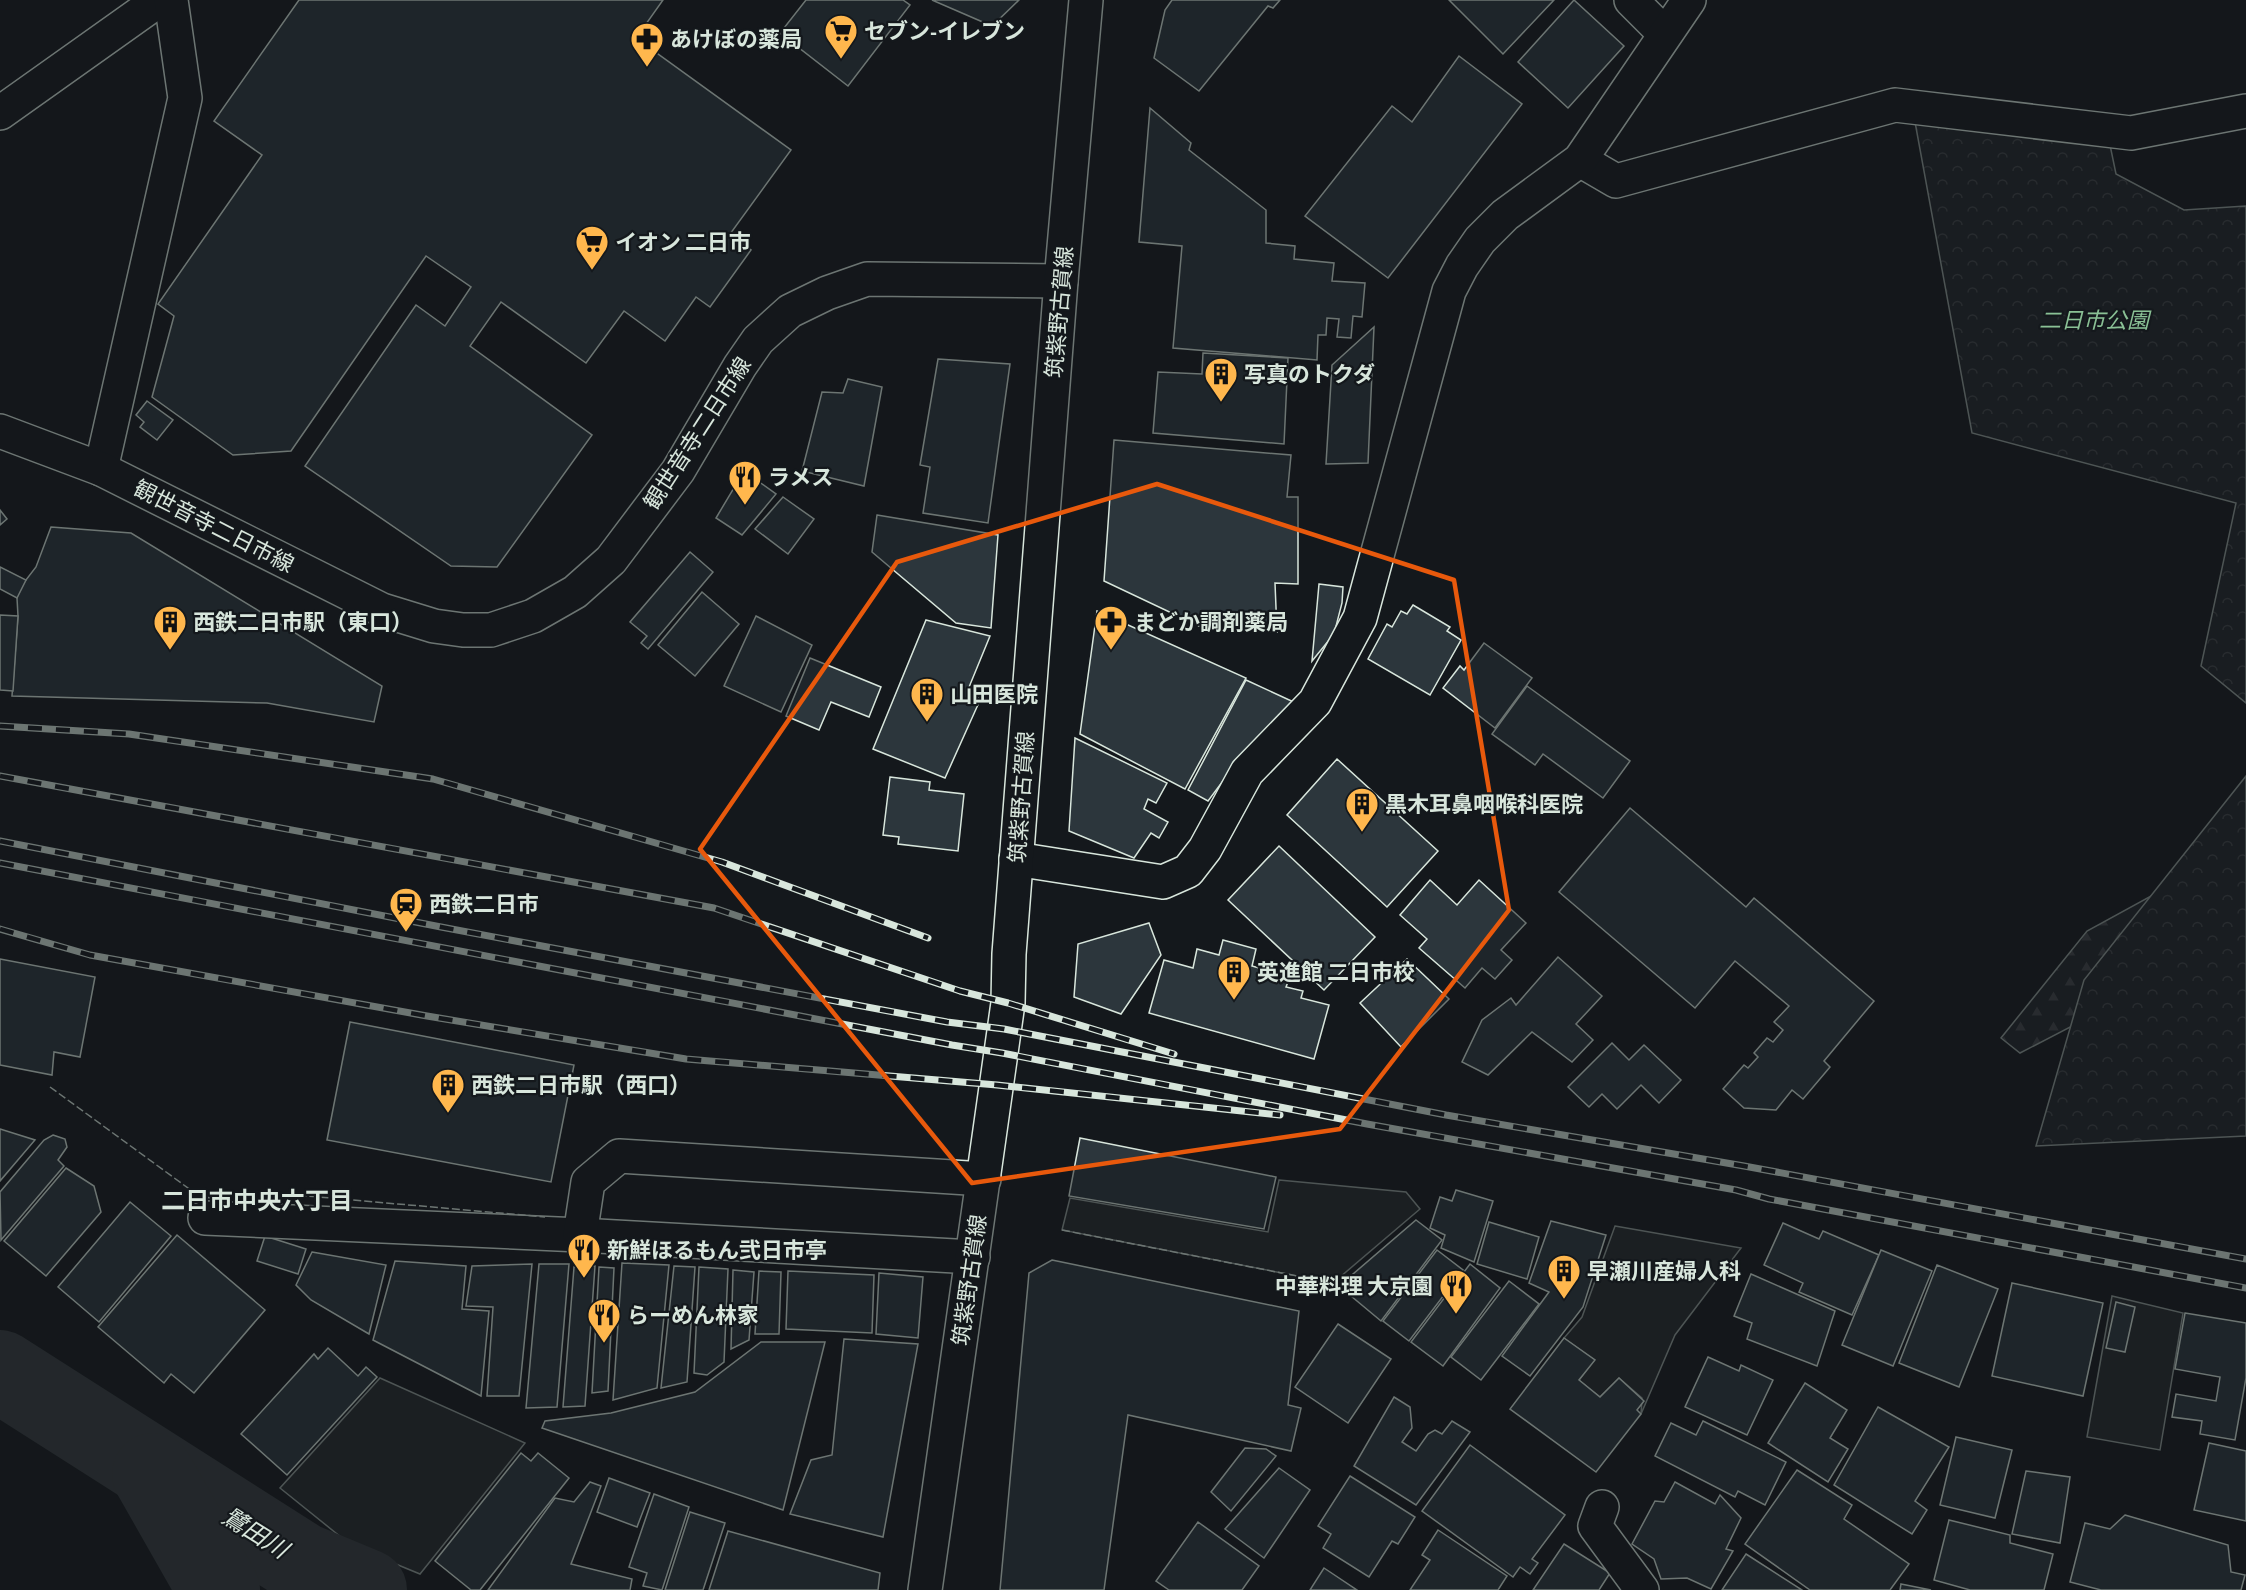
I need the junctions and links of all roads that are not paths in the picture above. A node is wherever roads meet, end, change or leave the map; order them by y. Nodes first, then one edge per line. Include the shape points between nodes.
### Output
1 (159, 0) edge
2 (171, 0) edge
3 (1086, 0) edge
4 (1630, 0) edge
5 (1689, 0) edge
6 (1665, 34) junction
7 (2246, 111) edge
8 (0, 113) edge
9 (1580, 160) junction
10 (1061, 281) junction
11 (0, 431) edge
12 (101, 469) junction
13 (1016, 859) junction
14 (984, 1179) junction
15 (205, 1218) dead end
16 (580, 1236) junction
17 (973, 1257) junction
18 (1602, 1507) dead end
19 (925, 1590) edge
20 (1642, 1590) edge

1 - 8 street
2 - 12 street via 185,98
3 - 10 street, 筑紫野古賀線
4 - 6 street
5 - 6 street
6 - 9 street
7 - 9 street via 2131,133 1895,105 1616,181
9 - 13 street via 1505,215 1462,266 1449,291 1360,618 1315,702 1247,772 1205,849 1188,871 1163,882
10 - 12 street, 観世音寺二日市線 via 867,279 827,292 790,311 758,340 678,471 610,560 574,592 533,616 491,630 434,626 382,610
10 - 13 street, 筑紫野古賀線
11 - 12 street, 観世音寺二日市線
13 - 14 street, 筑紫野古賀線 via 1008,1003
14 - 16 street via 619,1156 588,1182
14 - 17 street, 筑紫野古賀線
15 - 16 street
16 - 17 street
17 - 19 street, 筑紫野古賀線
18 - 20 street via 1595,1526

